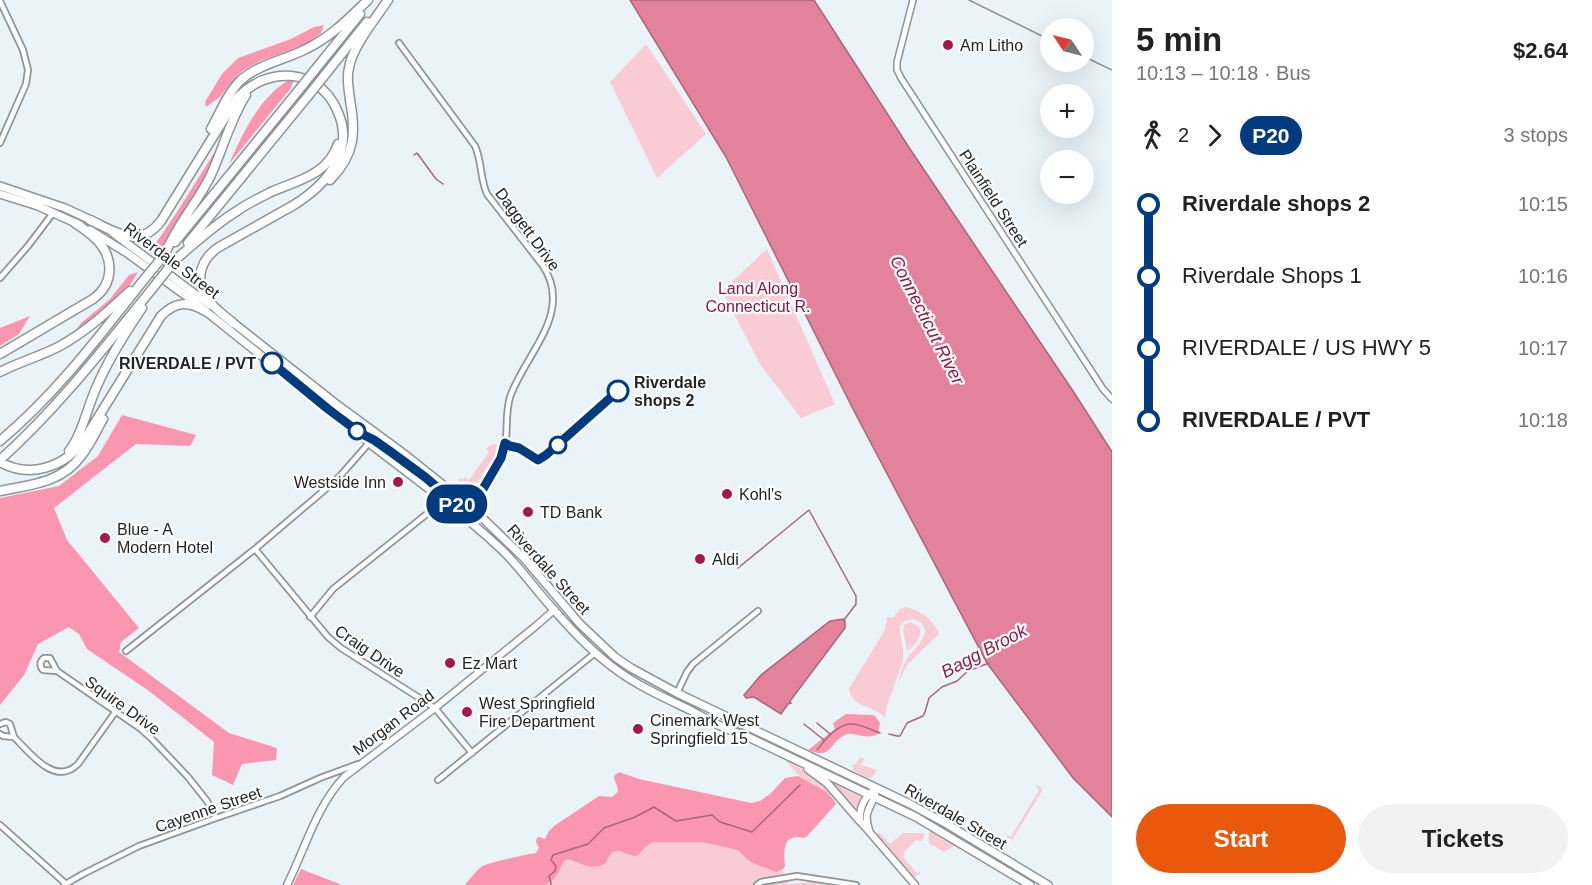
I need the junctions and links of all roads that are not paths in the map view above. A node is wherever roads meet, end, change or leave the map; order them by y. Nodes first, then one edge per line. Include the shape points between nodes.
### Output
1 (370, 0) edge
2 (387, 0) edge
3 (913, 0) edge
4 (0, 1) edge
5 (399, 43) dead end
6 (278, 76) junction
7 (335, 105) junction
8 (0, 143) edge
9 (0, 186) edge
10 (0, 194) edge
11 (289, 208) junction
12 (53, 213) junction
13 (165, 215) junction
14 (90, 220) junction
15 (75, 223) junction
16 (165, 254) junction
17 (175, 260) junction
18 (0, 278) edge
19 (142, 282) junction
20 (152, 289) junction
21 (205, 311) junction
22 (233, 323) junction
23 (154, 326) junction
24 (0, 357) edge
25 (0, 372) edge
26 (1112, 399) edge
27 (360, 433) junction
28 (0, 441) edge
29 (369, 443) junction
30 (0, 461) edge
31 (39, 470) junction
32 (486, 483) junction
33 (452, 491) junction
34 (0, 492) edge
35 (443, 501) junction
36 (472, 508) junction
37 (473, 525) junction
38 (255, 549) junction
39 (558, 598) junction
40 (564, 604) junction
41 (554, 610) junction
42 (758, 611) dead end
43 (310, 617) junction
44 (126, 651) dead end
45 (595, 653) junction
46 (57, 671) dead end
47 (677, 693) junction
48 (683, 707) junction
49 (435, 708) junction
50 (116, 711) junction
51 (732, 719) junction
52 (0, 724) edge
53 (0, 734) edge
54 (14, 737) junction
55 (472, 753) junction
56 (797, 760) junction
57 (362, 762) junction
58 (320, 778) junction
59 (438, 780) dead end
60 (340, 782) junction
61 (876, 788) junction
62 (871, 796) junction
63 (216, 818) junction
64 (860, 821) junction
65 (0, 825) edge
66 (869, 831) junction
67 (65, 884) edge
68 (287, 885) edge
69 (757, 885) edge
70 (856, 885) edge
71 (915, 885) edge
72 (1030, 885) edge
73 (1048, 885) edge

1 - 13 highway via 321,41 255,70 238,84
1 - 16 highway, bridge
2 - 11 highway via 350,63 348,84 354,130 346,159 327,183
2 - 17 highway, bridge
3 - 26 street, Plainfield Street via 897,62 900,78
4 - 8 street via 23,50 28,75
5 - 32 street, Daggett Drive via 475,146 487,194 543,266 552,286 551,317 512,393 504,451
6 - 7 highway via 312,81
6 - 13 highway via 255,84 237,98
6 - 16 highway via 256,85 242,101 214,169
7 - 11 highway via 344,131 338,159 315,189
7 - 17 highway via 339,139 326,165 312,176 242,207
9 - 14 main road, Riverdale Street
10 - 12 main road, Riverdale Street
11 - 22 highway via 214,250 204,262 200,275 205,296
12 - 15 main road, Riverdale Street
12 - 18 street
13 - 14 highway via 150,232 136,238
14 - 22 main road, Riverdale Street
15 - 21 main road, Riverdale Street via 120,248
15 - 24 highway via 95,238 105,252 110,269 107,284 93,299
16 - 19 highway, bridge
17 - 20 highway, bridge
19 - 25 highway via 75,337
19 - 28 highway via 54,389
20 - 30 highway via 64,396
20 - 31 highway via 104,370 74,444 58,461
21 - 23 highway via 181,304 164,313
21 - 27 main road, Riverdale Street
22 - 33 main road, Riverdale Street
23 - 31 highway via 78,448 59,463
23 - 34 highway via 85,452 73,466 54,478
27 - 29 main road, Riverdale Street
27 - 36 main road via 425,477 458,505
29 - 35 main road, Riverdale Street
29 - 38 street via 340,476
30 - 31 highway via 16,469
32 - 33 street via 473,492
32 - 36 street, Daggett Drive
33 - 36 main road, Riverdale Street
35 - 37 main road, Riverdale Street
35 - 43 street via 333,589
36 - 37 main road
36 - 39 main road, Riverdale Street via 524,558
37 - 41 main road, Riverdale Street via 502,550
38 - 43 street, Craig Drive
38 - 44 street
39 - 40 main road, Riverdale Street
39 - 41 main road
40 - 41 main road
40 - 47 main road, Riverdale Street via 615,657
41 - 45 main road, Riverdale Street
41 - 49 main road, Morgan Road
42 - 47 street via 693,664
43 - 49 street, Craig Drive via 333,642
45 - 48 main road, Riverdale Street via 636,683
45 - 55 street
46 - 50 street, Squire Drive
47 - 51 main road, Riverdale Street
48 - 51 main road via 731,726 735,723
48 - 56 main road, Riverdale Street
49 - 55 street, Craig Drive
49 - 57 main road, Morgan Road
50 - 54 street via 78,764 65,772 44,765
50 - 63 street, Squire Drive via 151,738 207,801
51 - 61 main road, Riverdale Street
52 - 54 street via 10,724
53 - 54 street
55 - 59 street
56 - 62 main road, Riverdale Street
56 - 64 main road via 827,783
57 - 58 street, Cayenne Street
57 - 60 main road, Morgan Road
58 - 60 street via 332,776
58 - 63 street, Cayenne Street
60 - 68 main road, Morgan Road via 323,806
61 - 62 main road
61 - 73 main road, Riverdale Street via 945,823
62 - 64 main road via 860,812
62 - 66 main road via 866,814
62 - 72 main road, Riverdale Street
63 - 67 street, Cayenne Street via 139,846
64 - 66 main road
65 - 67 street
66 - 71 main road
69 - 70 street via 798,876

